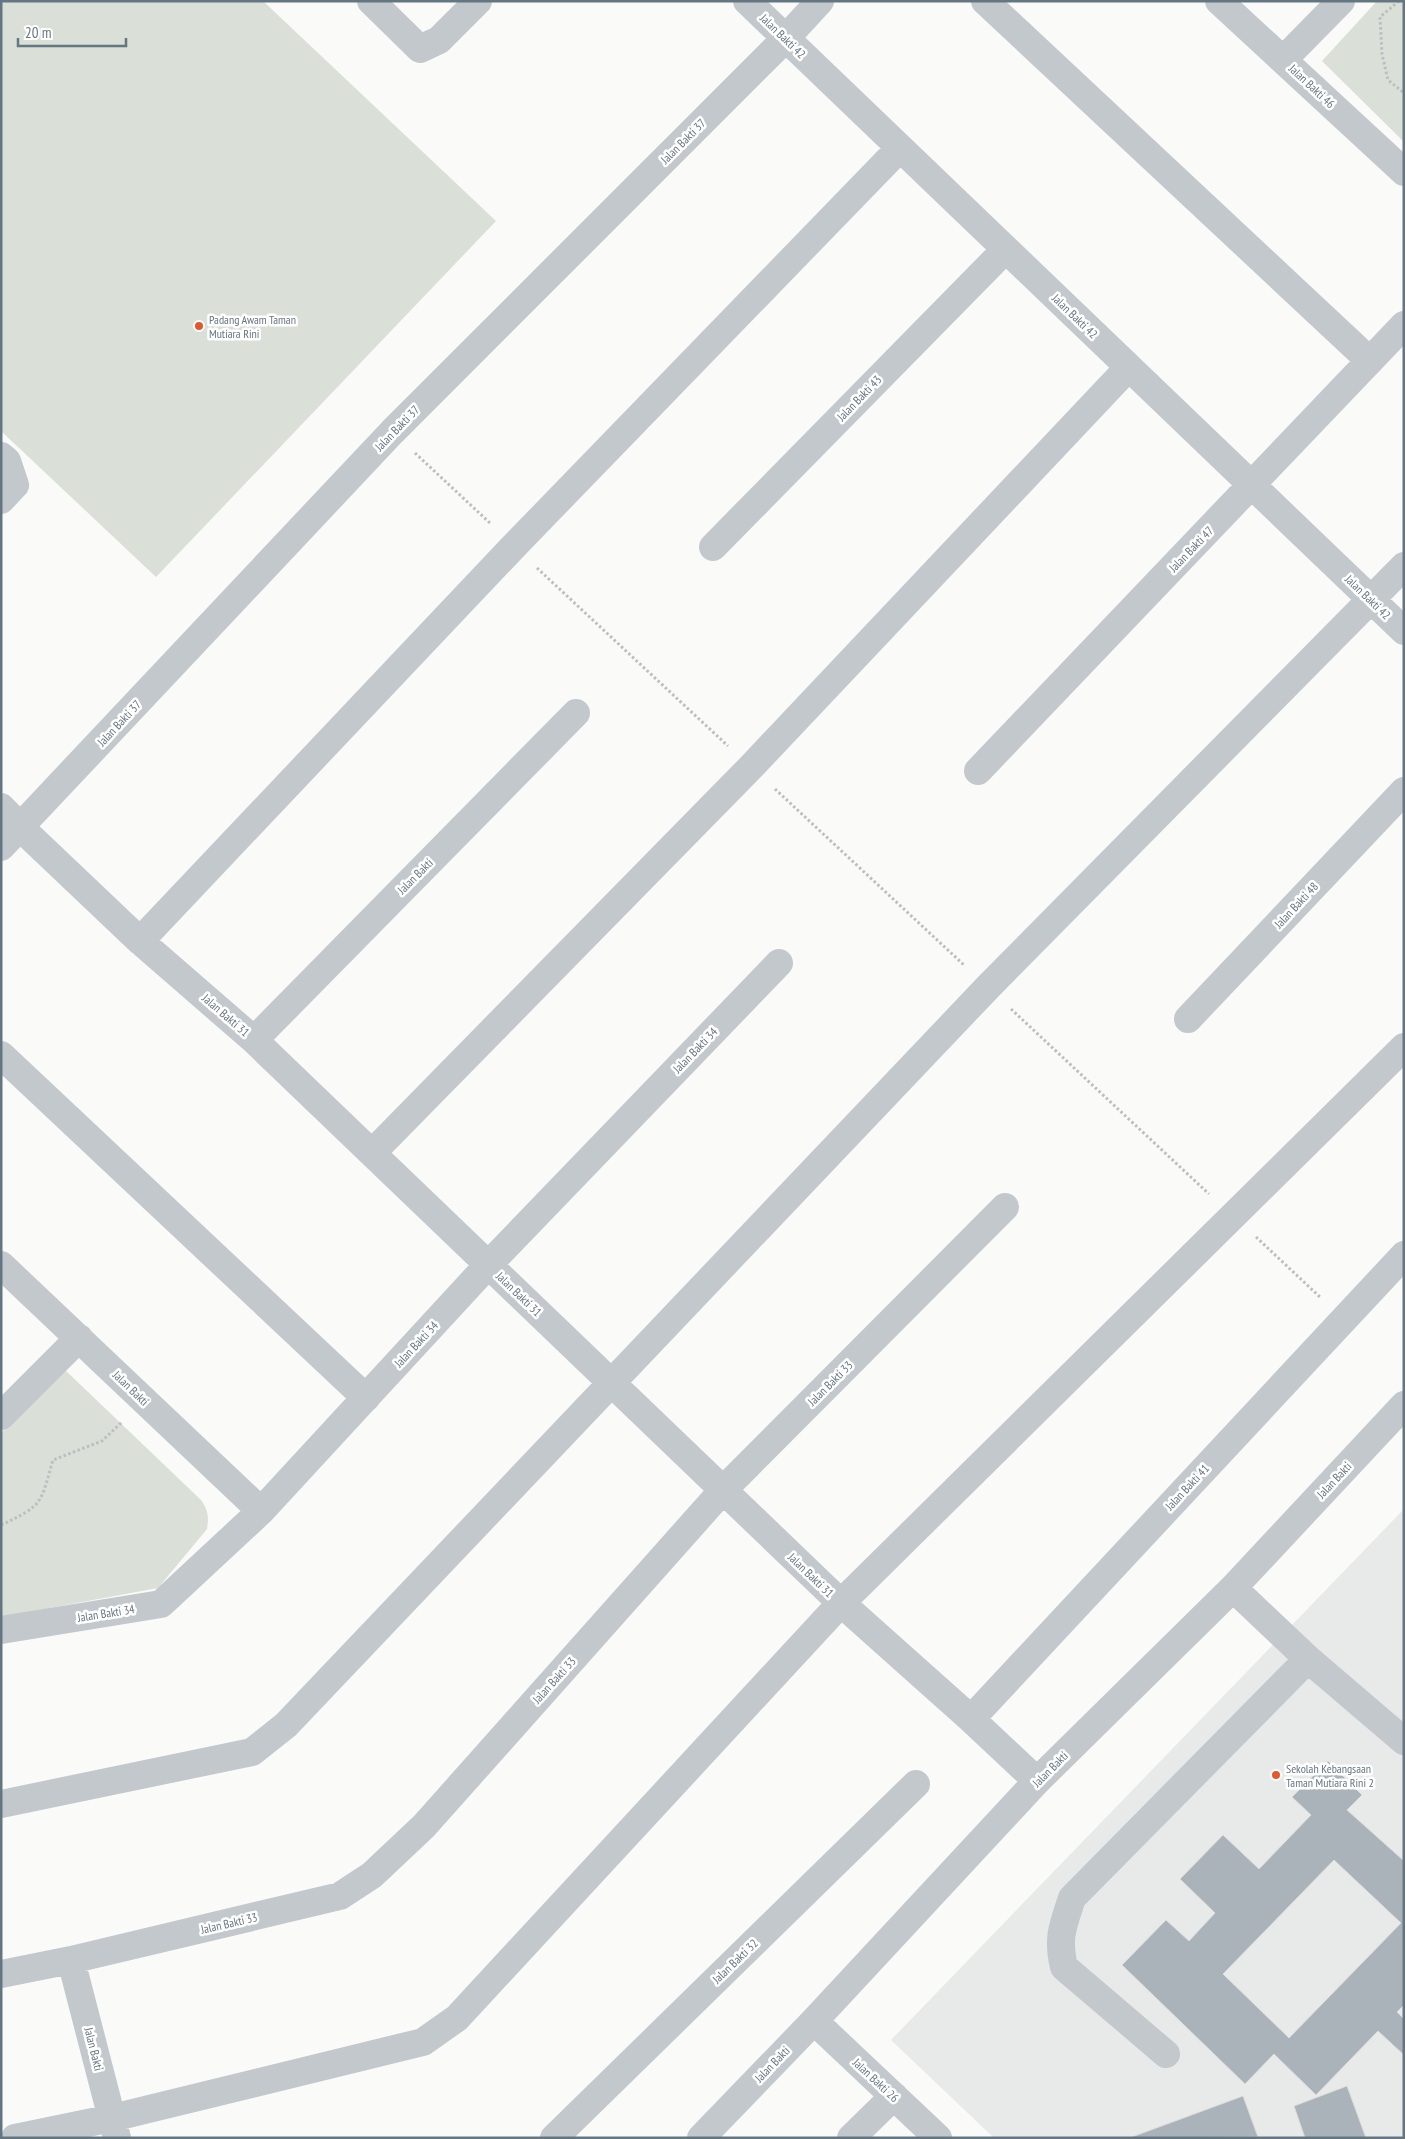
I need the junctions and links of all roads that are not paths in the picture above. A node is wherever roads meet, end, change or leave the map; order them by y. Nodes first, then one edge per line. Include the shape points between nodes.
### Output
1 (370, 1) edge
2 (478, 1) edge
3 (747, 1) edge
4 (820, 1) edge
5 (985, 1) edge
6 (1219, 1) edge
7 (1341, 1) edge
8 (785, 39) junction
9 (1283, 60) junction
10 (900, 148) junction
11 (1404, 172) edge
12 (1005, 250) junction
13 (1404, 325) edge
14 (1370, 360) junction
15 (1128, 368) junction
16 (1, 456) edge
17 (1252, 486) junction
18 (1, 500) edge
19 (714, 547) dead end
20 (1404, 566) edge
21 (1370, 600) junction
22 (1404, 631) edge
23 (576, 713) dead end
24 (978, 772) dead end
25 (1404, 791) edge
26 (1, 807) edge
27 (11, 838) edge
28 (140, 940) junction
29 (779, 963) dead end
30 (1188, 1019) dead end
31 (254, 1040) junction
32 (1404, 1047) edge
33 (1, 1055) edge
34 (372, 1153) junction
35 (1005, 1207) dead end
36 (1404, 1255) edge
37 (1, 1265) edge
38 (488, 1265) junction
39 (79, 1338) junction
40 (613, 1384) junction
41 (366, 1398) junction
42 (1404, 1405) edge
43 (1, 1416) edge
44 (723, 1490) junction
45 (261, 1511) junction
46 (1233, 1588) junction
47 (841, 1603) junction
48 (1, 1630) edge
49 (1308, 1659) junction
50 (971, 1719) junction
51 (1404, 1741) edge
52 (1037, 1781) junction
53 (916, 1784) dead end
54 (1, 1804) edge
55 (71, 1960) junction
56 (1, 1974) edge
57 (814, 2021) junction
58 (1166, 2054) dead end
59 (894, 2096) junction
60 (114, 2128) edge
61 (15, 2138) edge
62 (554, 2138) edge
63 (701, 2138) edge
64 (851, 2138) edge
65 (938, 2138) edge

1 - 2 street via 420,49 439,40
3 - 8 street, Jalan Bakti 42
4 - 8 street, Jalan Bakti 37
5 - 14 street
6 - 9 street, Jalan Bakti 46
7 - 9 street
8 - 10 street, Jalan Bakti 42
8 - 27 street, Jalan Bakti 37 via 392,432
9 - 11 street, Jalan Bakti 46
10 - 12 street, Jalan Bakti 42
10 - 28 street via 514,546
12 - 15 street, Jalan Bakti 42
12 - 19 street, Jalan Bakti 43
13 - 14 street, Jalan Bakti 47
14 - 17 street, Jalan Bakti 47
15 - 17 street, Jalan Bakti 42
15 - 34 street via 751,767
16 - 18 street via 7,461 14,485
17 - 21 street, Jalan Bakti 42
17 - 24 street, Jalan Bakti 47
20 - 21 street
21 - 22 street, Jalan Bakti 42
21 - 40 street via 988,987
23 - 31 street, Jalan Bakti
25 - 30 street, Jalan Bakti 48
26 - 27 street, Jalan Bakti 31
27 - 28 street, Jalan Bakti 31
28 - 31 street, Jalan Bakti 31
29 - 38 street, Jalan Bakti 34
31 - 34 street, Jalan Bakti 31
32 - 47 street
33 - 41 street
34 - 38 street, Jalan Bakti 31
35 - 44 street, Jalan Bakti 33
36 - 50 street, Jalan Bakti 41
37 - 39 street, Jalan Bakti
38 - 40 street, Jalan Bakti 31
38 - 41 street, Jalan Bakti 34
39 - 43 street
39 - 45 street, Jalan Bakti
40 - 44 street, Jalan Bakti 31
40 - 54 street via 286,1725 252,1752
41 - 45 street, Jalan Bakti 34
42 - 46 street, Jalan Bakti
44 - 47 street, Jalan Bakti 31
44 - 55 street, Jalan Bakti 33 via 424,1826 372,1874 340,1896
45 - 48 street, Jalan Bakti 34 via 161,1604
46 - 49 street
46 - 52 street, Jalan Bakti
47 - 50 street, Jalan Bakti 31
47 - 60 street via 457,2018 423,2042
49 - 51 street
49 - 58 street via 1072,1898 1062,1928 1060,1947 1064,1967
50 - 52 street, Jalan Bakti 31
52 - 57 street, Jalan Bakti
53 - 62 street, Jalan Bakti 32
55 - 56 street, Jalan Bakti 33
55 - 60 street, Jalan Bakti
57 - 59 street, Jalan Bakti 26
57 - 63 street, Jalan Bakti
59 - 64 street
59 - 65 street, Jalan Bakti 26
60 - 61 street

